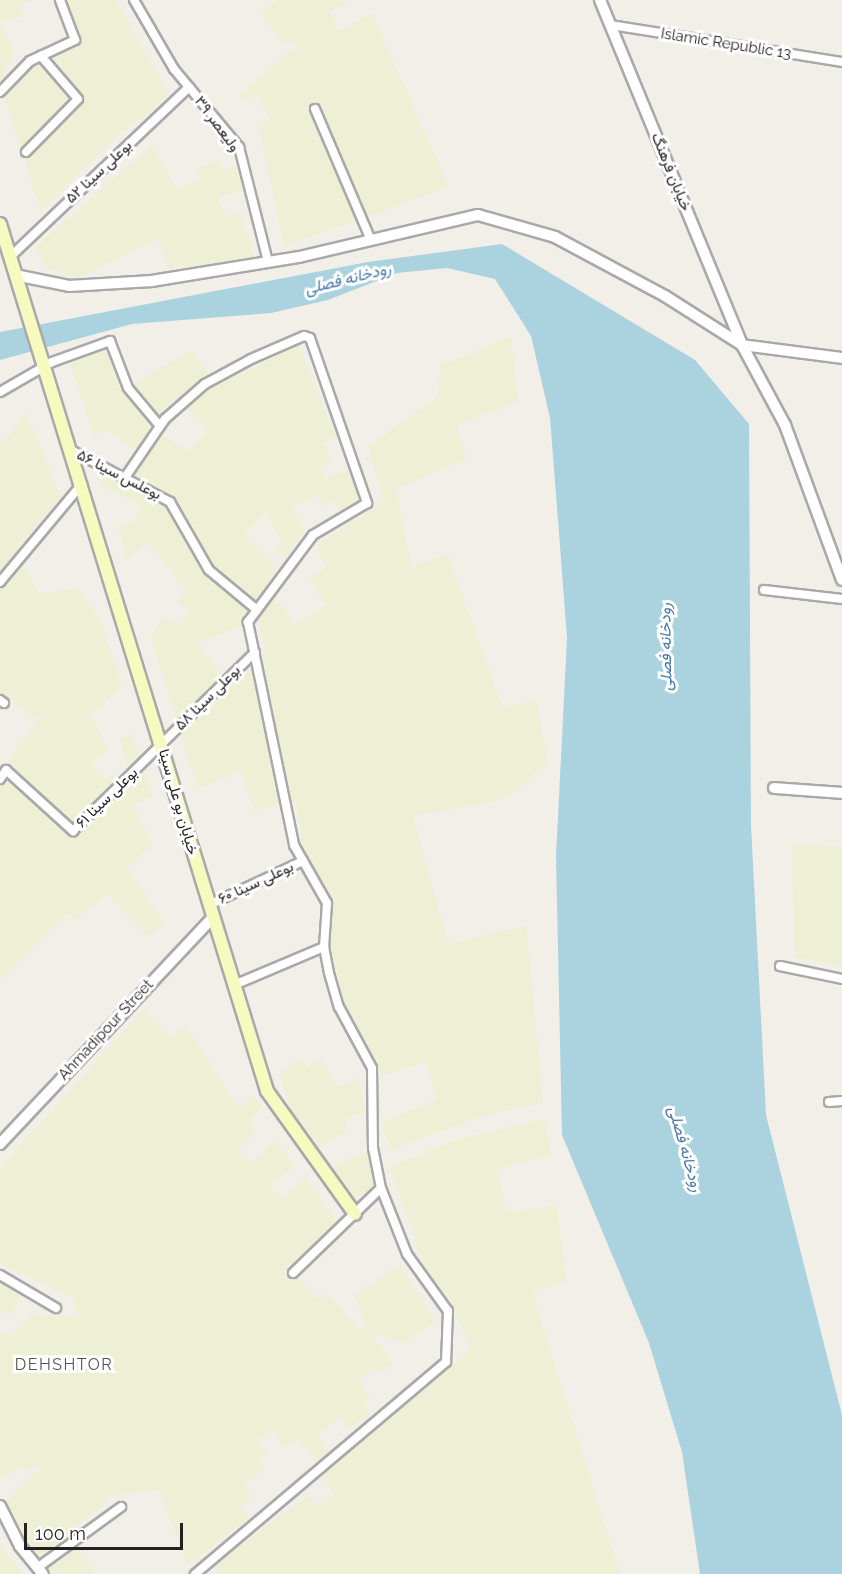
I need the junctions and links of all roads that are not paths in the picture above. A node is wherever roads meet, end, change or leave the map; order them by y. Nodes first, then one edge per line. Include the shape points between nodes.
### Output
1 (60, 0) edge
2 (134, 0) edge
3 (600, 0) edge
4 (611, 25) junction
5 (41, 56) junction
6 (842, 62) edge
7 (189, 87) junction
8 (0, 92) edge
9 (315, 109) dead end
10 (26, 152) dead end
11 (0, 224) edge
12 (370, 238) junction
13 (10, 256) junction
14 (268, 262) junction
15 (15, 275) junction
16 (742, 345) junction
17 (842, 358) edge
18 (42, 369) junction
19 (0, 392) edge
20 (159, 425) junction
21 (70, 450) junction
22 (126, 476) junction
23 (82, 484) junction
24 (842, 580) edge
25 (0, 582) edge
26 (764, 590) dead end
27 (842, 599) edge
28 (257, 610) junction
29 (255, 652) junction
30 (162, 745) junction
31 (0, 779) edge
32 (774, 788) dead end
33 (842, 793) edge
34 (303, 861) junction
35 (211, 911) junction
36 (324, 947) junction
37 (780, 966) dead end
38 (842, 979) edge
39 (234, 986) junction
40 (842, 1101) edge
41 (829, 1102) dead end
42 (0, 1144) edge
43 (381, 1188) junction
44 (355, 1214) junction
45 (293, 1273) dead end
46 (0, 1275) edge
47 (56, 1308) dead end
48 (0, 1506) edge
49 (122, 1507) dead end
50 (40, 1571) edge
51 (195, 1574) edge

1 - 5 street via 75,40
2 - 7 street, ولیعصر ۳۹
3 - 4 street, خیابان فرهنگ
4 - 6 street, Islamic Republic 13
4 - 16 street, خیابان فرهنگ
5 - 8 street
5 - 10 street via 78,99
7 - 13 street, بوعلی سینا ۵۲
7 - 14 street, ولیعصر ۳۹ via 239,147
9 - 12 street
11 - 13 main road, خیابان بو علی سینا
12 - 14 street
12 - 16 street via 478,215 555,237 665,296
13 - 15 main road, خیابان بو علی سینا
14 - 15 street via 152,281 69,286
15 - 18 main road, خیابان بو علی سینا
16 - 17 street
16 - 24 street, خیابان فرهنگ via 785,425
18 - 19 street
18 - 20 street via 110,341 128,388
18 - 21 main road, خیابان بو علی سینا
20 - 22 street
20 - 28 street via 184,400 227,370 304,336 310,338 367,503 313,535
21 - 22 street, بوعلس سینا ۵۶
21 - 23 main road, خیابان بو علی سینا
22 - 28 street, بوعلس سینا ۵۶ via 170,502 209,570
23 - 25 street
23 - 30 main road, خیابان بو علی سینا
26 - 27 street
28 - 29 street via 248,622
29 - 30 street, بوعلی سینا ۵۸
29 - 34 street via 294,845
30 - 31 street, بوعلی سینا ۶۱ via 73,831 6,770
30 - 35 main road, خیابان بو علی سینا
32 - 33 street
34 - 35 street, بوعلی سینا ۶۰
34 - 36 street via 327,903
35 - 39 main road, خیابان بو علی سینا
35 - 42 street, Ahmadipour Street
36 - 39 street
36 - 43 street via 339,1007 372,1068 373,1148
37 - 38 street
39 - 44 main road, خیابان بو علی سینا via 267,1091
40 - 41 street
43 - 44 street
43 - 51 street via 407,1254 448,1311 446,1362
44 - 45 street
46 - 47 street
48 - 50 street via 20,1546
49 - 50 street

